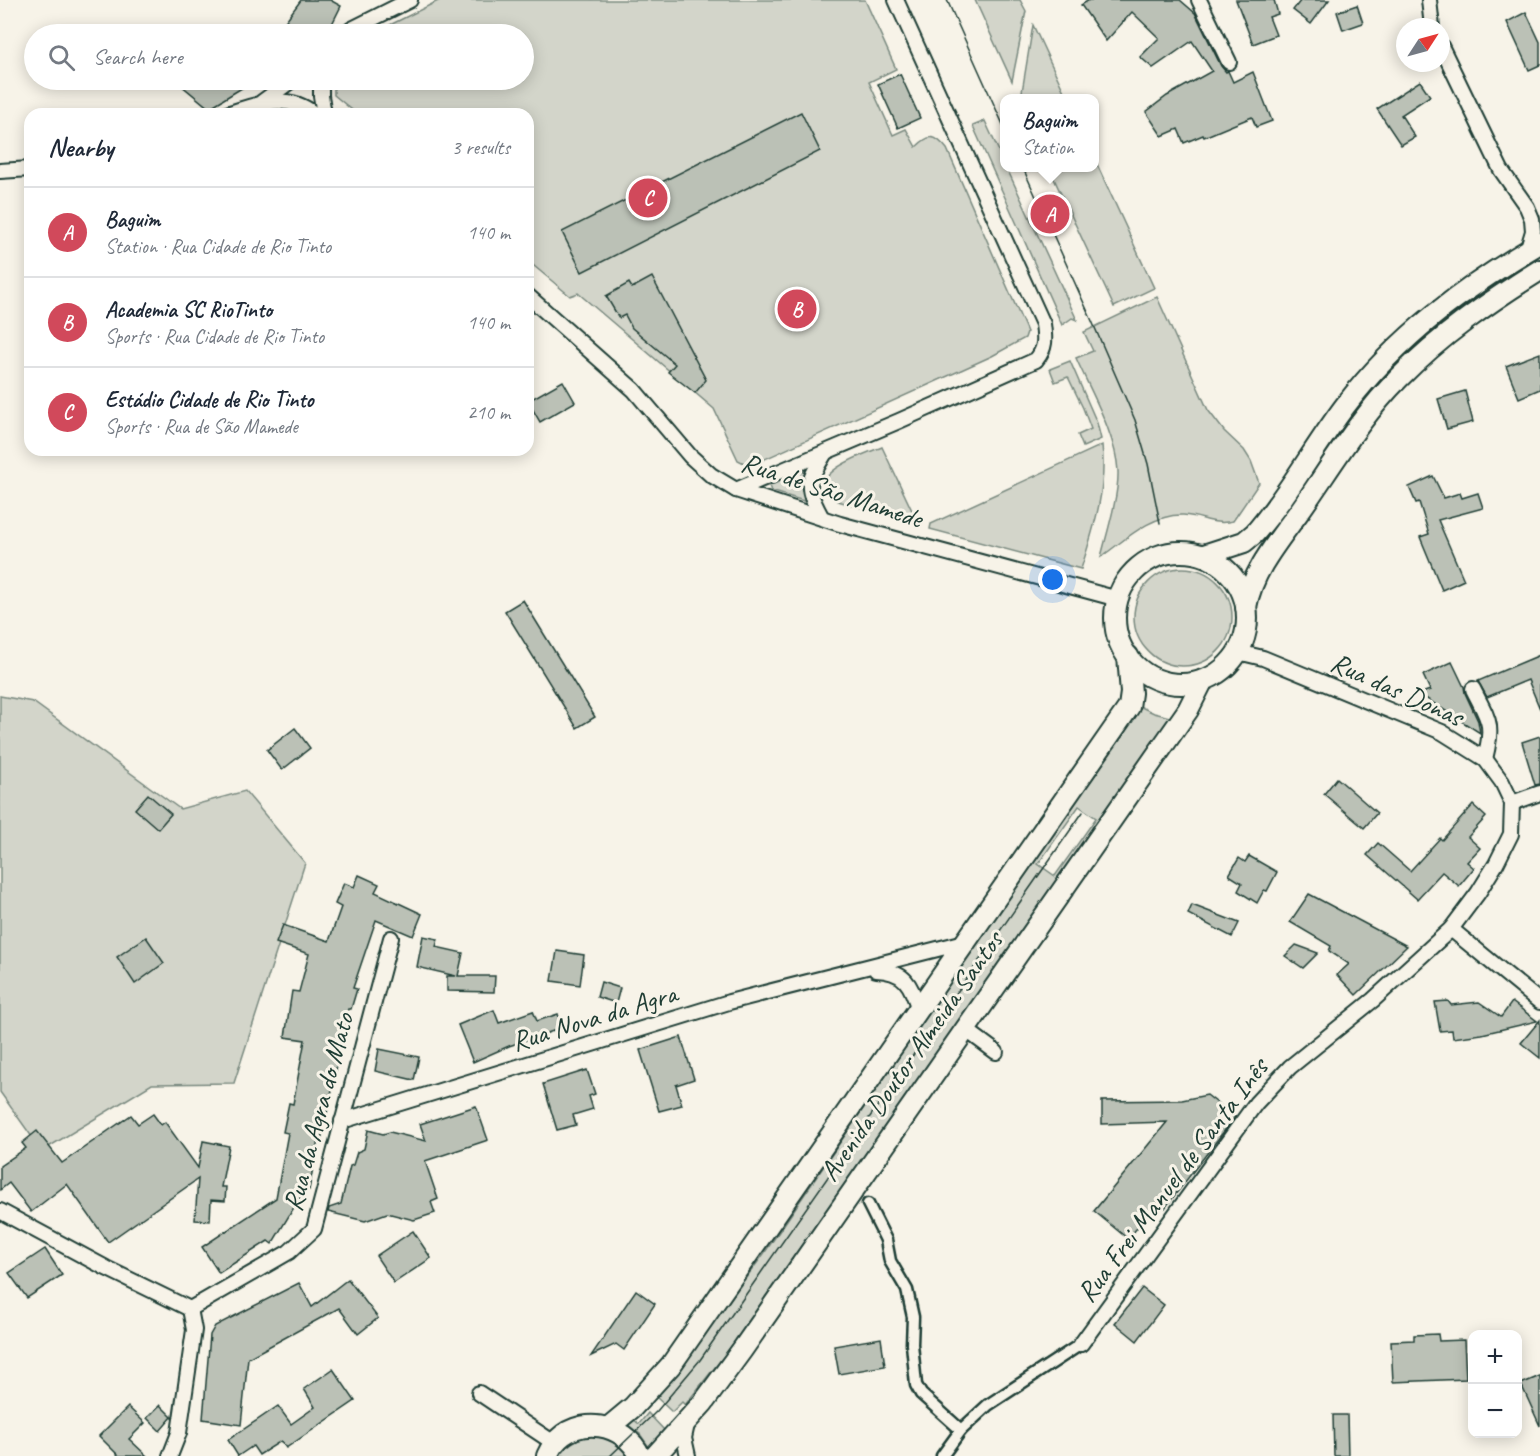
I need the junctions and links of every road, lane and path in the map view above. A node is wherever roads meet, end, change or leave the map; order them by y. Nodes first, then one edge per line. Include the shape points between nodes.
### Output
1 (410, 0) edge
2 (896, 0) edge
3 (1199, 0) edge
4 (1429, 0) edge
5 (1431, 18) edge
6 (362, 24) edge
7 (1228, 62) dead end
8 (1450, 65) edge
9 (278, 90) edge
10 (321, 90) edge
11 (262, 102) junction
12 (244, 108) edge
13 (302, 108) edge
14 (323, 108) edge
15 (24, 169) edge
16 (0, 171) edge
17 (1533, 247) edge
18 (1540, 270) edge
19 (534, 301) edge
20 (825, 453) junction
21 (736, 490) junction
22 (822, 518) junction
23 (1204, 555) junction
24 (1118, 599) junction
25 (1246, 608) junction
26 (1238, 652) junction
27 (1128, 656) junction
28 (1203, 680) junction
29 (1473, 688) dead end
30 (1485, 759) junction
31 (1540, 793) edge
32 (1512, 803) junction
33 (1451, 929) junction
34 (392, 938) dead end
35 (964, 942) junction
36 (862, 969) junction
37 (1540, 1002) edge
38 (919, 1010) junction
39 (965, 1029) junction
40 (996, 1052) dead end
41 (342, 1121) junction
42 (868, 1204) dead end
43 (0, 1211) edge
44 (190, 1309) junction
45 (1081, 1344) joint
46 (479, 1393) dead end
47 (688, 1420) junction
48 (609, 1427) junction
49 (961, 1430) junction
50 (550, 1449) edge
51 (170, 1456) edge
52 (639, 1456) edge
53 (655, 1456) edge
54 (688, 1456) edge
55 (942, 1456) edge

1 - 6 street
2 - 20 street via 1046,339 1036,360
3 - 7 street
4 - 5 street
8 - 17 street via 1501,170 1530,213
9 - 11 street
10 - 14 street
11 - 12 street
11 - 13 street
15 - 16 street
17 - 23 main road via 1472,285 1403,340 1346,405 1255,533 1244,542
18 - 25 main road via 1466,318 1397,379 1365,416 1271,551 1256,575
19 - 21 street, Rua de São Mamede via 634,390 690,456
20 - 21 street
20 - 22 street via 809,479 811,497
21 - 22 street, Rua de São Mamede
22 - 24 street, Rua de São Mamede
23 - 24 main road via 1182,551 1161,554 1142,564 1127,579
23 - 25 main road via 1222,565 1236,580
24 - 27 main road via 1115,619
25 - 26 main road via 1246,630
26 - 28 main road via 1223,669
26 - 30 street, Rua das Donas via 1263,658 1442,732
27 - 28 main road via 1161,681 1182,684
27 - 35 main road, Avenida Doutor Almeida Santos via 1129,707
28 - 39 main road, Avenida Doutor Almeida Santos via 1188,710
29 - 30 street via 1490,724
30 - 32 street, Rua das Donas
31 - 32 street
32 - 33 street, Rua Frei Manuel de Santa Inês via 1511,834 1478,893
33 - 37 street
33 - 45 street, Rua Frei Manuel de Santa Inês via 1373,1000 1290,1067 1256,1103
34 - 41 street, Rua da Agra do Mato
35 - 36 street, Rua Nova da Agra
35 - 38 main road, Avenida Doutor Almeida Santos
36 - 38 street, Rua Nova da Agra via 891,971 908,983
36 - 41 street, Rua Nova da Agra via 729,1002
38 - 48 main road, Avenida Doutor Almeida Santos via 671,1365
39 - 40 street
39 - 47 main road, Avenida Doutor Almeida Santos via 742,1350
41 - 44 street, Rua da Agra do Mato via 314,1229 289,1252
42 - 49 street via 886,1240 890,1261 908,1290 916,1385
43 - 44 street
44 - 51 street via 194,1330 178,1433
45 - 49 street, Rua Frei Manuel de Santa Inês via 988,1405
46 - 50 street
47 - 53 main road, Avenida Doutor Almeida Santos
47 - 54 street via 684,1438
48 - 50 main road via 589,1425 570,1430
48 - 52 main road via 626,1437
49 - 55 street, Rua Frei Manuel de Santa Inês

